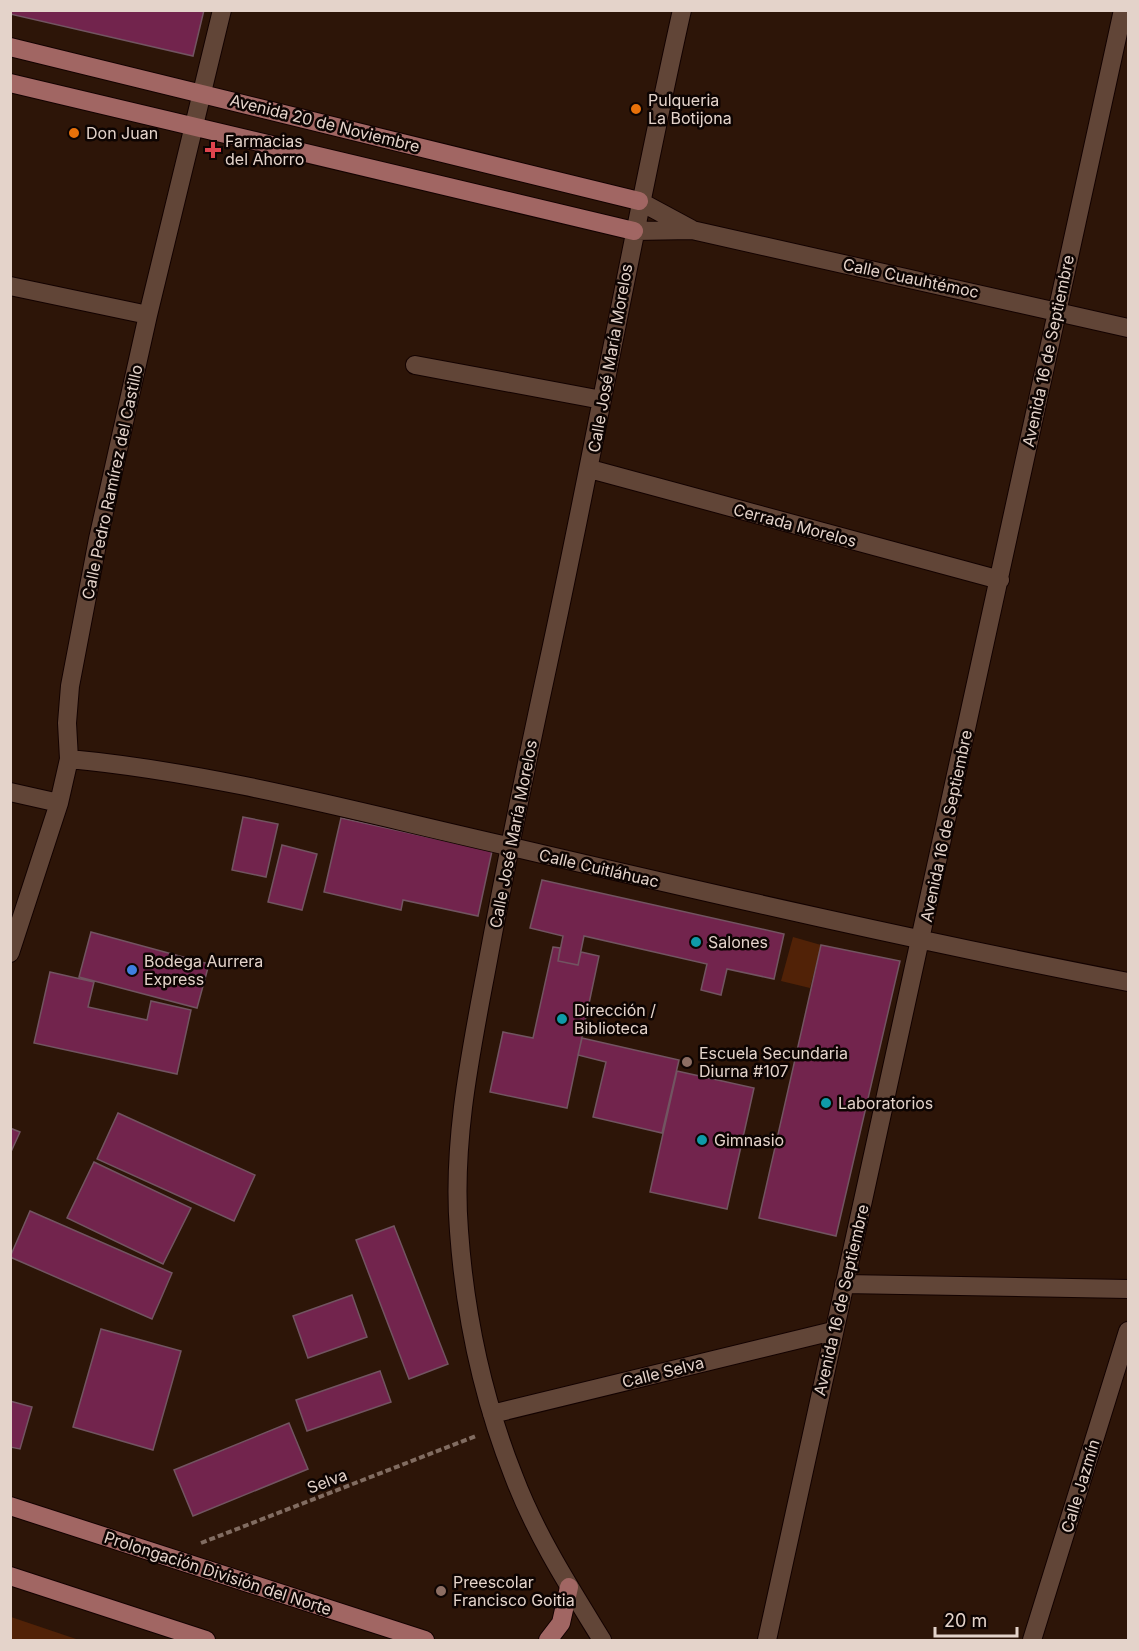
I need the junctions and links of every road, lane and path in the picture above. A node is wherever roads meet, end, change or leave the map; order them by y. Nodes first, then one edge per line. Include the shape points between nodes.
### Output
1 (222, 10) edge
2 (682, 10) edge
3 (1123, 10) edge
4 (10, 47) edge
5 (10, 83) edge
6 (202, 92) junction
7 (194, 127) junction
8 (639, 201) junction
9 (692, 230) junction
10 (634, 231) junction
11 (10, 286) edge
12 (1056, 311) junction
13 (148, 315) junction
14 (1128, 328) edge
15 (415, 365) dead end
16 (602, 400) junction
17 (590, 469) junction
18 (1000, 580) junction
19 (69, 759) junction
20 (10, 792) edge
21 (59, 803) junction
22 (508, 847) junction
23 (921, 941) junction
24 (10, 953) edge
25 (1128, 982) edge
26 (844, 1284) junction
27 (1128, 1289) edge
28 (833, 1331) junction
29 (1128, 1331) edge
30 (495, 1421) junction
31 (10, 1506) edge
32 (166, 1557) junction
33 (10, 1576) edge
34 (569, 1587) junction
35 (206, 1641) edge
36 (425, 1641) edge
37 (548, 1641) edge
38 (602, 1641) edge
39 (767, 1641) edge
40 (1032, 1641) edge

1 - 6 street, Calle Pedro Ramírez del Castillo
2 - 8 street, Calle José María Morelos
3 - 12 street, Avenida 16 de Septiembre
4 - 6 main road, Avenida 20 de Noviembre
5 - 7 main road, Avenida 20 de Noviembre
6 - 7 street, Calle Pedro Ramírez del Castillo
6 - 8 main road, Avenida 20 de Noviembre
7 - 10 main road, Avenida 20 de Noviembre
7 - 13 street, Calle Pedro Ramírez del Castillo
8 - 9 street, Calle Cuauhtémoc
8 - 10 street, Calle José María Morelos
9 - 10 street, Calle Cuauhtémoc
9 - 12 street, Calle Cuauhtémoc
10 - 16 street, Calle José María Morelos
11 - 13 street
12 - 14 street, Calle Cuauhtémoc
12 - 18 street, Avenida 16 de Septiembre
13 - 19 street, Calle Pedro Ramírez del Castillo via 70,686
15 - 16 street
16 - 17 street, Calle José María Morelos
17 - 18 street, Cerrada Morelos
17 - 22 street, Calle José María Morelos
18 - 23 street, Avenida 16 de Septiembre
19 - 21 street, Calle Pedro Ramírez del Castillo
19 - 22 street, Calle Cuitláhuac via 292,795
20 - 21 street
21 - 24 street, Calle Pedro Ramírez del Castillo
22 - 23 street, Calle Cuitláhuac
22 - 30 street, Calle José María Morelos via 466,1078 460,1158 459,1226 466,1297 475,1352
23 - 25 street, Calle Cuitláhuac
23 - 26 street, Avenida 16 de Septiembre
26 - 27 street
26 - 28 street, Avenida 16 de Septiembre
28 - 30 street, Calle Selva
28 - 39 street, Avenida 16 de Septiembre
29 - 40 street, Calle Jazmín
30 - 32 path, Selva
30 - 34 street, Calle José María Morelos via 514,1479
31 - 32 main road, Prolongación División del Norte
32 - 36 main road, Prolongación División del Norte
33 - 35 main road
34 - 37 main road via 561,1623
34 - 38 street, Calle José María Morelos

